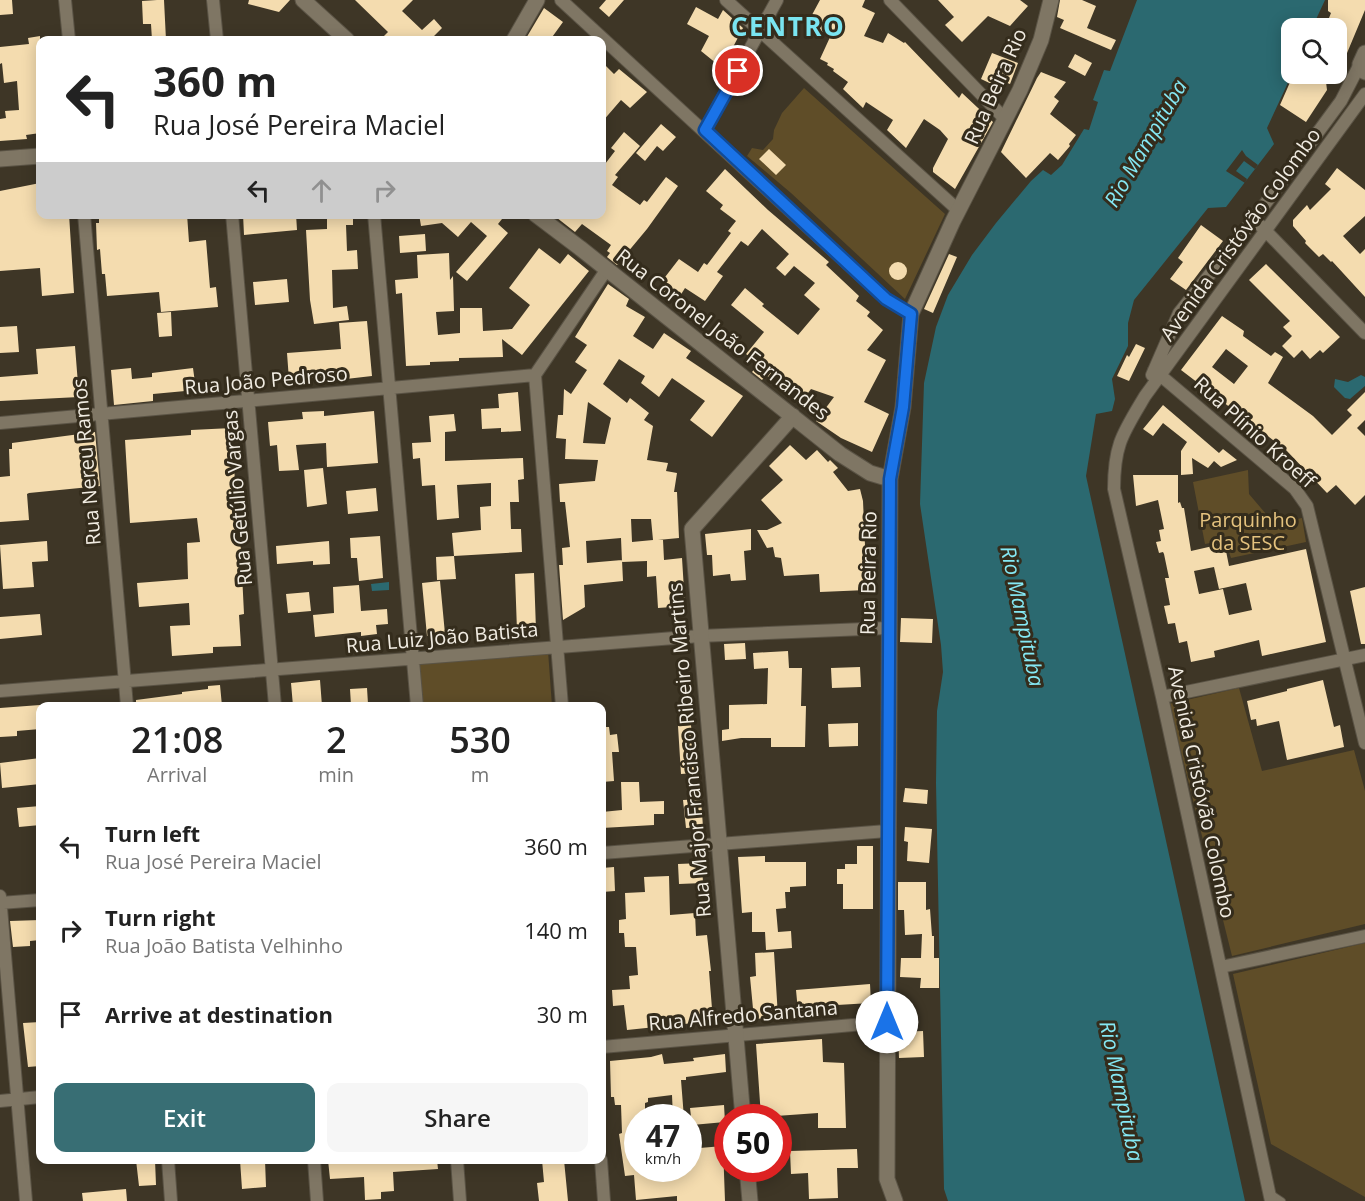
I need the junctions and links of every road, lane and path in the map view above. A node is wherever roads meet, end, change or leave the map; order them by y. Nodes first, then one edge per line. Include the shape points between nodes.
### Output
1 (65, 0) edge
2 (213, 0) edge
3 (303, 0) edge
4 (537, 0) edge
5 (561, 0) edge
6 (726, 0) edge
7 (777, 0) edge
8 (890, 0) edge
9 (1051, 0) edge
10 (761, 32) junction
11 (69, 36) edge
12 (217, 36) edge
13 (343, 36) edge
14 (516, 36) edge
15 (601, 36) edge
16 (606, 41) edge
17 (1364, 63) edge
18 (1365, 94) edge
19 (1005, 119) junction
20 (705, 130) junction
21 (36, 156) edge
22 (0, 159) edge
23 (958, 210) junction
24 (84, 219) edge
25 (232, 219) edge
26 (374, 219) edge
27 (542, 219) edge
28 (1254, 219) junction
29 (1266, 231) junction
30 (607, 269) junction
31 (911, 314) junction
32 (1365, 333) edge
33 (1158, 372) junction
34 (535, 375) junction
35 (389, 389) junction
36 (248, 401) junction
37 (102, 414) junction
38 (793, 416) junction
39 (0, 423) edge
40 (890, 479) junction
41 (888, 628) junction
42 (700, 636) junction
43 (557, 647) junction
44 (1365, 655) edge
45 (413, 659) junction
46 (1346, 660) junction
47 (271, 670) junction
48 (125, 681) junction
49 (0, 691) edge
50 (1162, 697) junction
51 (127, 702) edge
52 (274, 702) edge
53 (417, 702) edge
54 (562, 702) edge
55 (1365, 743) edge
56 (887, 831) junction
57 (719, 843) junction
58 (606, 853) edge
59 (0, 896) edge
60 (36, 900) edge
61 (0, 903) edge
62 (1365, 936) edge
63 (1221, 967) junction
64 (887, 1022) junction
65 (735, 1036) junction
66 (606, 1047) edge
67 (36, 1097) edge
68 (17, 1099) junction
69 (0, 1101) edge
70 (742, 1104) edge
71 (168, 1164) edge
72 (314, 1164) edge
73 (457, 1164) edge
74 (601, 1164) edge
75 (887, 1179) junction
76 (748, 1182) edge
77 (1270, 1197) edge
78 (26, 1201) edge
79 (171, 1201) edge
80 (317, 1201) edge
81 (460, 1201) edge
82 (604, 1201) edge
83 (750, 1201) edge
84 (887, 1201) edge
85 (895, 1201) edge
86 (1282, 1201) edge

1 - 11 street
2 - 12 street
3 - 13 main road
4 - 14 main road
5 - 15 street
6 - 10 street
7 - 10 street
8 - 19 street
9 - 19 main road, Rua Beira Rio via 1041,40
10 - 20 street
10 - 23 street
16 - 20 street
17 - 28 street, Avenida Cristóvão Colombo via 1341,101
18 - 29 street, Avenida Cristóvão Colombo
19 - 23 main road, Rua Beira Rio
20 - 31 street via 886,299
21 - 22 main road
23 - 31 main road, Rua Beira Rio
24 - 37 street, Rua Nereu Ramos
25 - 36 street, Rua Getúlio Vargas
26 - 35 street
27 - 30 main road, Rua Coronel João Fernandes
28 - 29 street
28 - 33 street, Avenida Cristóvão Colombo via 1179,314
29 - 32 street
29 - 33 street, Avenida Cristóvão Colombo
30 - 34 street
30 - 38 main road, Rua Coronel João Fernandes
31 - 40 main road, Rua Beira Rio via 903,407
33 - 46 street, Rua Plínio Kroeff via 1294,489 1307,506
33 - 50 street, Avenida Cristóvão Colombo via 1121,435 1114,464 1114,489
34 - 35 street, Rua João Pedroso
34 - 43 street
35 - 36 street, Rua João Pedroso
35 - 45 street
36 - 37 street, Rua João Pedroso
36 - 47 street, Rua Getúlio Vargas
37 - 39 street, Rua João Pedroso
37 - 48 street, Rua Nereu Ramos
38 - 40 main road, Rua Coronel João Fernandes via 851,461
38 - 42 main road, Rua Major Francisco Ribeiro Martins via 693,525
40 - 41 main road, Rua Beira Rio
41 - 42 street, Rua Luiz João Batista
41 - 56 main road, Rua Beira Rio
42 - 43 street, Rua Luiz João Batista
42 - 57 main road, Rua Major Francisco Ribeiro Martins
43 - 45 street, Rua Luiz João Batista
43 - 54 street
44 - 46 street
45 - 47 street, Rua Luiz João Batista
45 - 53 street
46 - 50 street
46 - 55 street, Rua Plínio Kroeff
47 - 48 street, Rua Luiz João Batista
47 - 52 street, Rua Getúlio Vargas
48 - 49 street, Rua Luiz João Batista
48 - 51 street, Rua Nereu Ramos
50 - 63 street, Avenida Cristóvão Colombo
56 - 57 street
56 - 64 main road, Rua Beira Rio
57 - 58 street
57 - 65 main road, Rua Major Francisco Ribeiro Martins
59 - 61 street
60 - 61 street
61 - 68 street
62 - 63 street
63 - 77 street, Avenida Cristóvão Colombo
64 - 65 street, Rua Alfredo Santana
64 - 75 main road, Rua Beira Rio
65 - 66 street, Rua Alfredo Santana
65 - 70 main road, Rua Major Francisco Ribeiro Martins
67 - 68 street
68 - 69 street
68 - 78 street
71 - 79 street
72 - 80 street
73 - 81 street
74 - 82 street
75 - 84 street, Rua Beira Rio
75 - 85 main road, Rua Beira Rio
76 - 83 main road
77 - 86 lane

